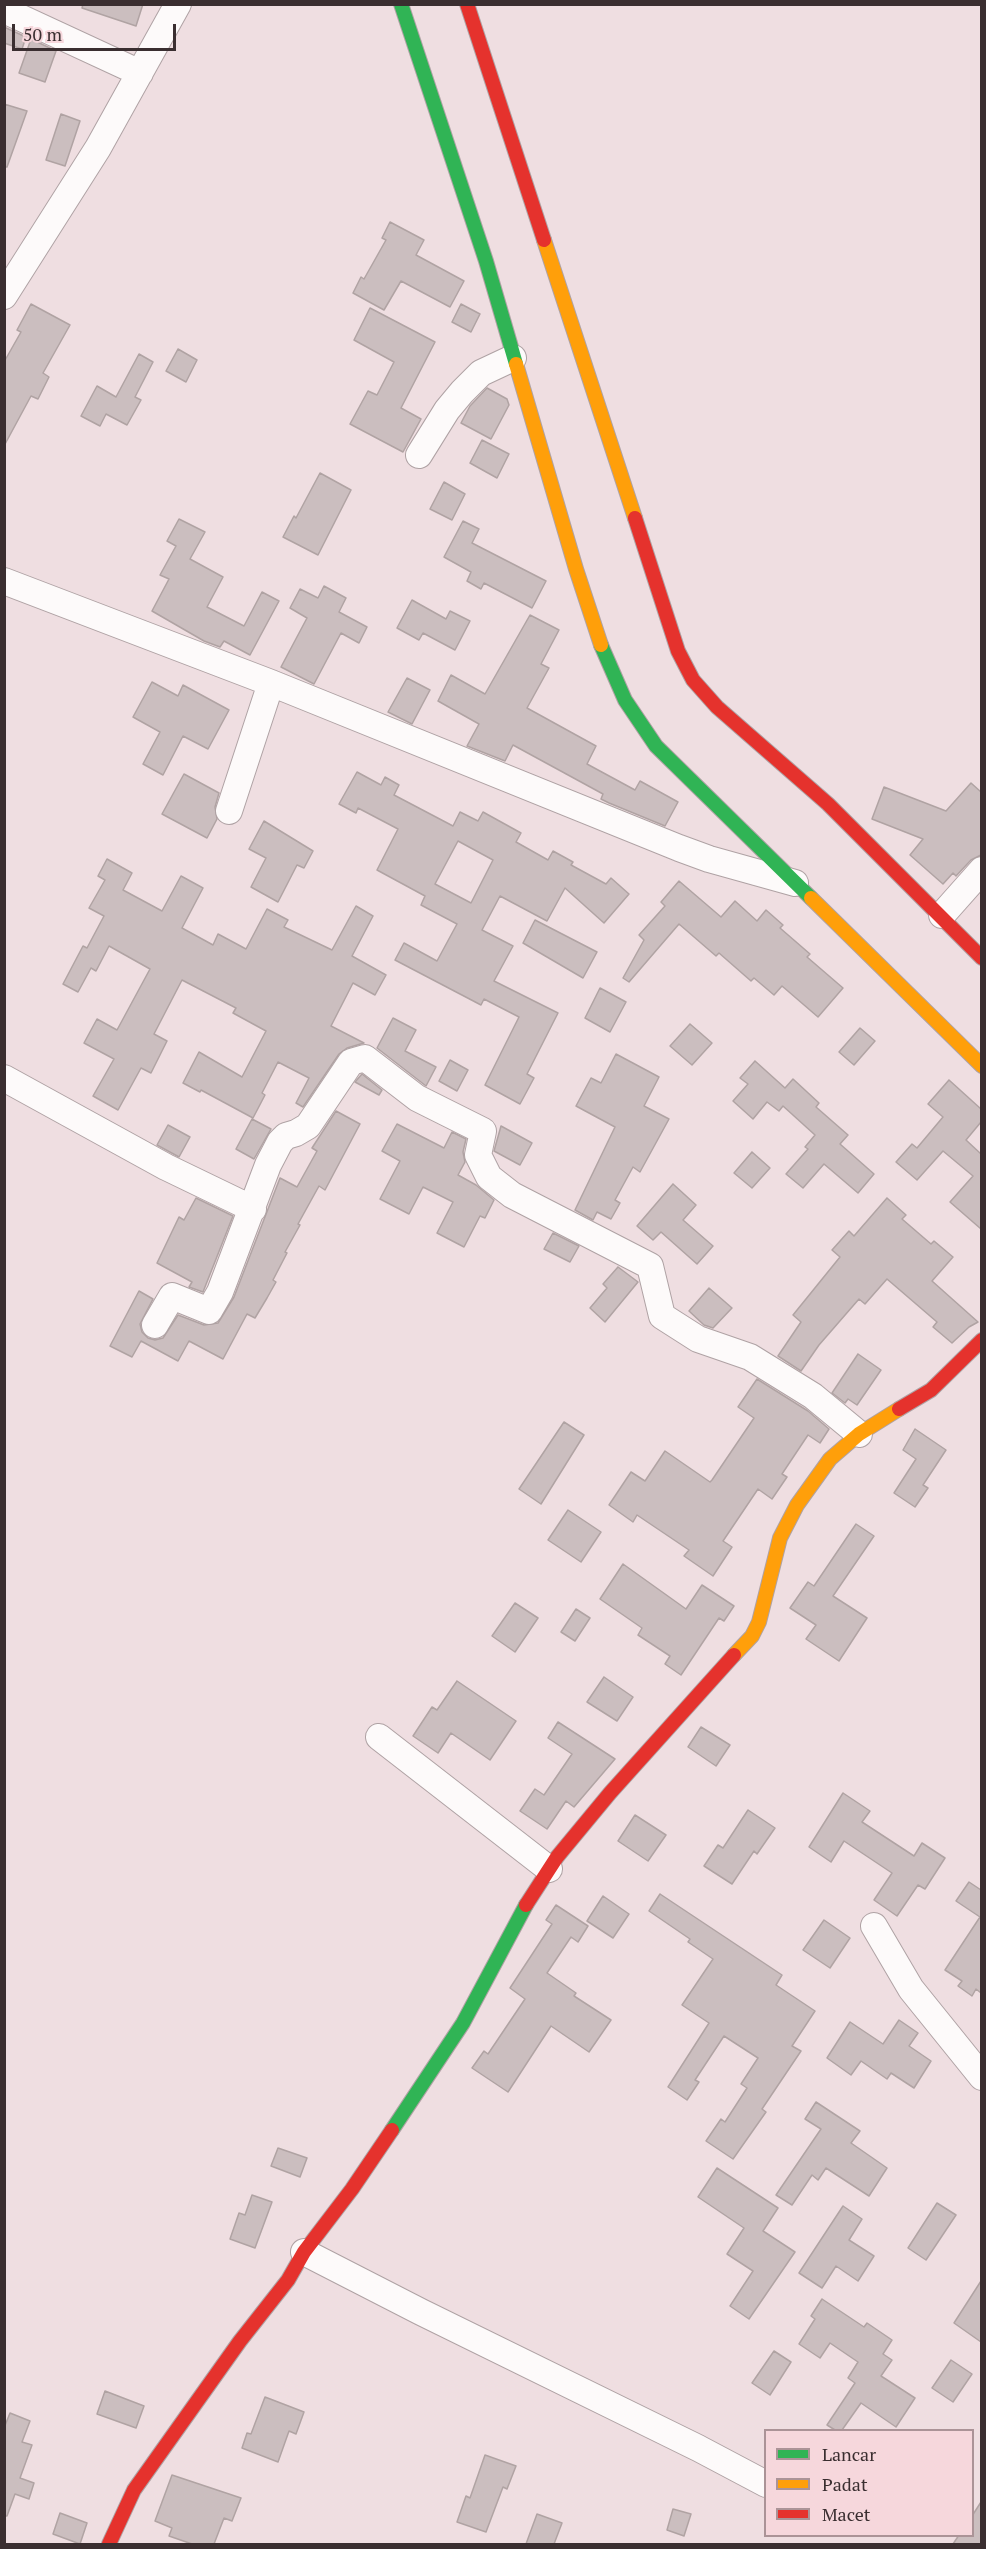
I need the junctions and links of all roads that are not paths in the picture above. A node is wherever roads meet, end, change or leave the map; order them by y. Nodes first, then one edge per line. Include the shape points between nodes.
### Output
1 (178, 4) edge
2 (401, 4) edge
3 (467, 4) edge
4 (4, 10) edge
5 (140, 73) junction
6 (4, 296) edge
7 (513, 358) junction
8 (419, 455) dead end
9 (4, 581) edge
10 (271, 683) junction
11 (229, 811) dead end
12 (981, 870) edge
13 (795, 883) junction
14 (942, 915) junction
15 (981, 958) edge
16 (981, 1066) edge
17 (4, 1078) edge
18 (253, 1209) junction
19 (155, 1325) dead end
20 (981, 1340) edge
21 (859, 1434) junction
22 (379, 1737) dead end
23 (549, 1869) junction
24 (874, 1926) dead end
25 (981, 2077) edge
26 (304, 2252) junction
27 (764, 2483) edge
28 (109, 2544) edge

1 - 5 street
2 - 7 street via 486,261
3 - 14 street via 678,651 693,680 717,707 828,804
4 - 5 street
5 - 6 street via 98,148
7 - 8 street via 481,373 462,392
7 - 13 street via 576,569 601,645 625,700 656,746
9 - 10 street
10 - 11 street
10 - 13 street via 679,848
12 - 14 street
13 - 16 street
14 - 15 street
17 - 18 street via 166,1167
18 - 19 street via 209,1311 172,1296
18 - 21 street via 280,1142 308,1125 351,1062 365,1058 417,1098 483,1131 478,1155 489,1176 512,1195 650,1266 662,1316 698,1339 750,1357 813,1396
20 - 21 street via 931,1390
21 - 23 street via 830,1459 797,1505 780,1538 762,1614 752,1636 610,1793
22 - 23 street
23 - 26 street via 463,2023
24 - 25 street via 911,1989
26 - 27 street
26 - 28 street via 288,2280 134,2490

